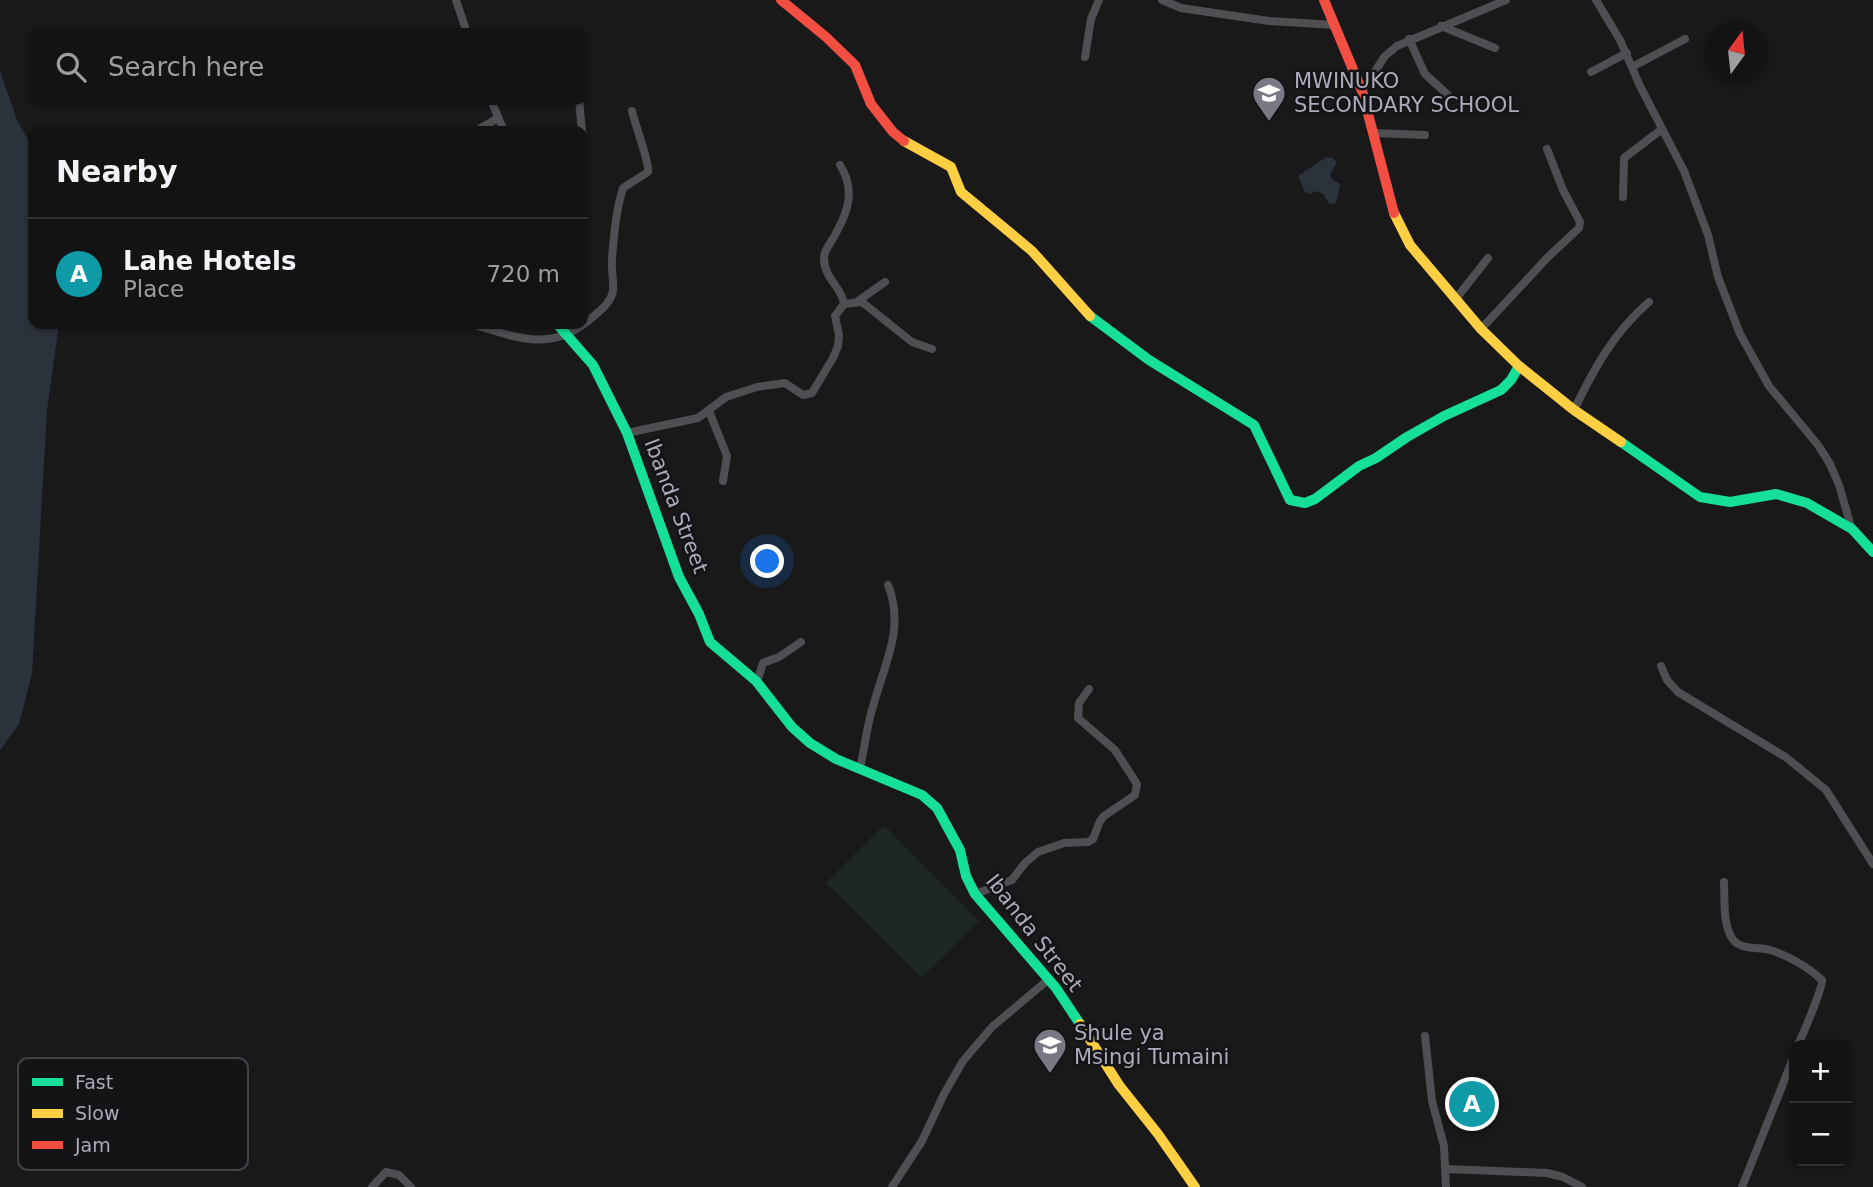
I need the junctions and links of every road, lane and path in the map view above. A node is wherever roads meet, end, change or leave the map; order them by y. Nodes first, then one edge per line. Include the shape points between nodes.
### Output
1 (456, 0) edge
2 (781, 0) edge
3 (1099, 0) edge
4 (1162, 0) edge
5 (1324, 0) edge
6 (1506, 0) edge
7 (1596, 0) edge
8 (1335, 25) junction
9 (1441, 26) junction
10 (465, 28) edge
11 (1685, 39) dead end
12 (1409, 40) junction
13 (1495, 48) dead end
14 (1627, 53) junction
15 (1085, 57) dead end
16 (1632, 67) junction
17 (1591, 72) dead end
18 (1362, 91) junction
19 (1449, 96) dead end
20 (493, 105) edge
21 (579, 105) edge
22 (632, 111) dead end
23 (498, 118) junction
24 (484, 126) edge
25 (502, 126) edge
26 (581, 126) edge
27 (1662, 129) junction
28 (1374, 133) junction
29 (1425, 135) dead end
30 (1547, 149) dead end
31 (840, 165) dead end
32 (1623, 197) dead end
33 (1488, 258) dead end
34 (885, 282) dead end
35 (1455, 300) junction
36 (858, 301) junction
37 (1649, 302) dead end
38 (844, 304) junction
39 (588, 322) edge
40 (488, 329) edge
41 (561, 329) edge
42 (580, 329) edge
43 (1481, 330) junction
44 (566, 336) junction
45 (932, 349) dead end
46 (1519, 366) junction
47 (1574, 410) junction
48 (709, 411) junction
49 (690, 419) junction
50 (714, 423) junction
51 (627, 433) junction
52 (723, 481) dead end
53 (1852, 530) junction
54 (1873, 552) edge
55 (888, 585) dead end
56 (801, 642) dead end
57 (1661, 666) dead end
58 (757, 682) junction
59 (1089, 689) dead end
60 (860, 768) junction
61 (1873, 864) edge
62 (1724, 882) dead end
63 (975, 894) junction
64 (1049, 979) junction
65 (1425, 1035) dead end
66 (1800, 1040) edge
67 (1789, 1069) edge
68 (1447, 1169) junction
69 (372, 1187) edge
70 (411, 1187) edge
71 (892, 1187) edge
72 (1195, 1187) edge
73 (1446, 1187) edge
74 (1582, 1187) edge
75 (1742, 1187) edge

1 - 10 street
2 - 46 street via 855,65 871,104 893,132 950,167 961,192 1031,251 1090,316 1149,360 1254,425 1290,500 1305,503 1315,499 1416,432 1502,390
3 - 15 street
4 - 8 street via 1181,8 1269,21
5 - 8 street
6 - 9 street
7 - 14 street
8 - 18 street
9 - 12 street
9 - 13 street
11 - 16 street
12 - 18 street via 1385,56
12 - 19 street via 1425,74
14 - 16 street
14 - 17 street
16 - 27 street
18 - 28 street
20 - 23 street
21 - 26 street
22 - 39 street via 649,172 623,188 611,297
23 - 24 street
23 - 25 street
27 - 32 street via 1624,158
27 - 53 street via 1698,206 1740,334 1769,386 1830,464
28 - 29 street
28 - 35 street via 1400,229
30 - 43 street via 1579,228
31 - 38 street via 850,194 824,258
33 - 35 street
34 - 36 street
35 - 43 street
36 - 38 street
36 - 45 street via 912,342
37 - 47 street via 1612,340
38 - 48 street via 835,316 836,351 811,394 803,395 785,383 757,387 726,397
40 - 44 street via 541,340
41 - 44 street, Ibanda Street
42 - 44 street
43 - 46 street
44 - 51 street, Ibanda Street via 593,365
46 - 47 street
47 - 53 street via 1700,496 1740,502 1774,495 1797,497
48 - 49 street
48 - 50 street
49 - 50 street
49 - 51 street
50 - 52 street via 727,456
51 - 58 street, Ibanda Street via 676,568 710,642
53 - 54 street
55 - 60 street via 894,607 894,639 872,707
56 - 58 street via 763,663
57 - 61 street via 1678,692 1787,758 1826,790
58 - 60 street, Ibanda Street via 810,743
59 - 63 street via 1079,703 1077,718 1115,750 1137,785 1135,795 1100,821 1093,839 1038,852 1012,880
60 - 63 street, Ibanda Street via 911,789 937,808 960,849
62 - 66 street via 1728,925 1735,942 1772,950 1822,980
63 - 64 street, Ibanda Street
64 - 71 street via 992,1027 963,1061 922,1141
64 - 72 street, Ibanda Street via 1119,1085
65 - 68 street via 1432,1101
67 - 75 street
68 - 73 street
68 - 74 street via 1547,1173
69 - 70 street via 386,1172 394,1172

